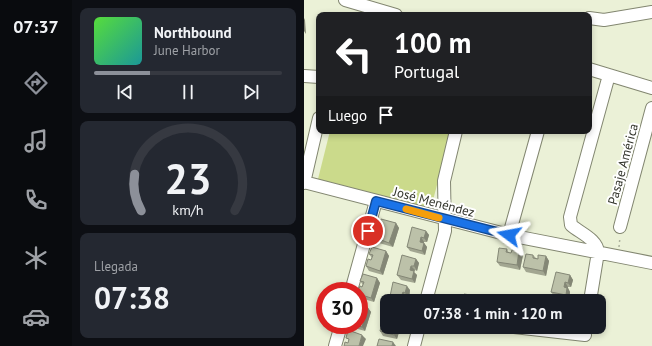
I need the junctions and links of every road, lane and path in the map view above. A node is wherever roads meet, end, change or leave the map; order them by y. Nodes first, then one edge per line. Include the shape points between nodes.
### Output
1 (345, 0) edge
2 (386, 12) edge
3 (652, 12) edge
4 (592, 18) edge
5 (592, 70) edge
6 (609, 75) junction
7 (304, 76) edge
8 (316, 77) edge
9 (652, 88) edge
10 (652, 108) edge
11 (316, 131) edge
12 (455, 134) edge
13 (537, 134) edge
14 (304, 182) edge
15 (376, 201) junction
16 (446, 220) junction
17 (620, 227) joint
18 (509, 235) junction
19 (598, 252) junction
20 (619, 257) junction
21 (652, 263) edge
22 (354, 282) edge
23 (428, 294) edge
24 (591, 294) edge
25 (338, 334) edge
26 (417, 334) edge
27 (568, 334) edge
28 (584, 336) edge
29 (335, 346) edge
30 (414, 346) edge

1 - 2 street
3 - 4 street via 604,20
5 - 6 street
6 - 9 street
6 - 19 street via 570,217 571,224 594,242
7 - 8 street
10 - 17 street, Pasaje América
11 - 14 street
12 - 16 street via 444,181
13 - 18 street
14 - 15 street, José Menéndez
15 - 16 street, José Menéndez
15 - 22 street
16 - 18 street, José Menéndez
16 - 23 street
17 - 20 path
18 - 19 street, José Menéndez
19 - 20 street, José Menéndez
19 - 24 street
20 - 21 street, José Menéndez
25 - 29 street
26 - 30 street
27 - 28 street

